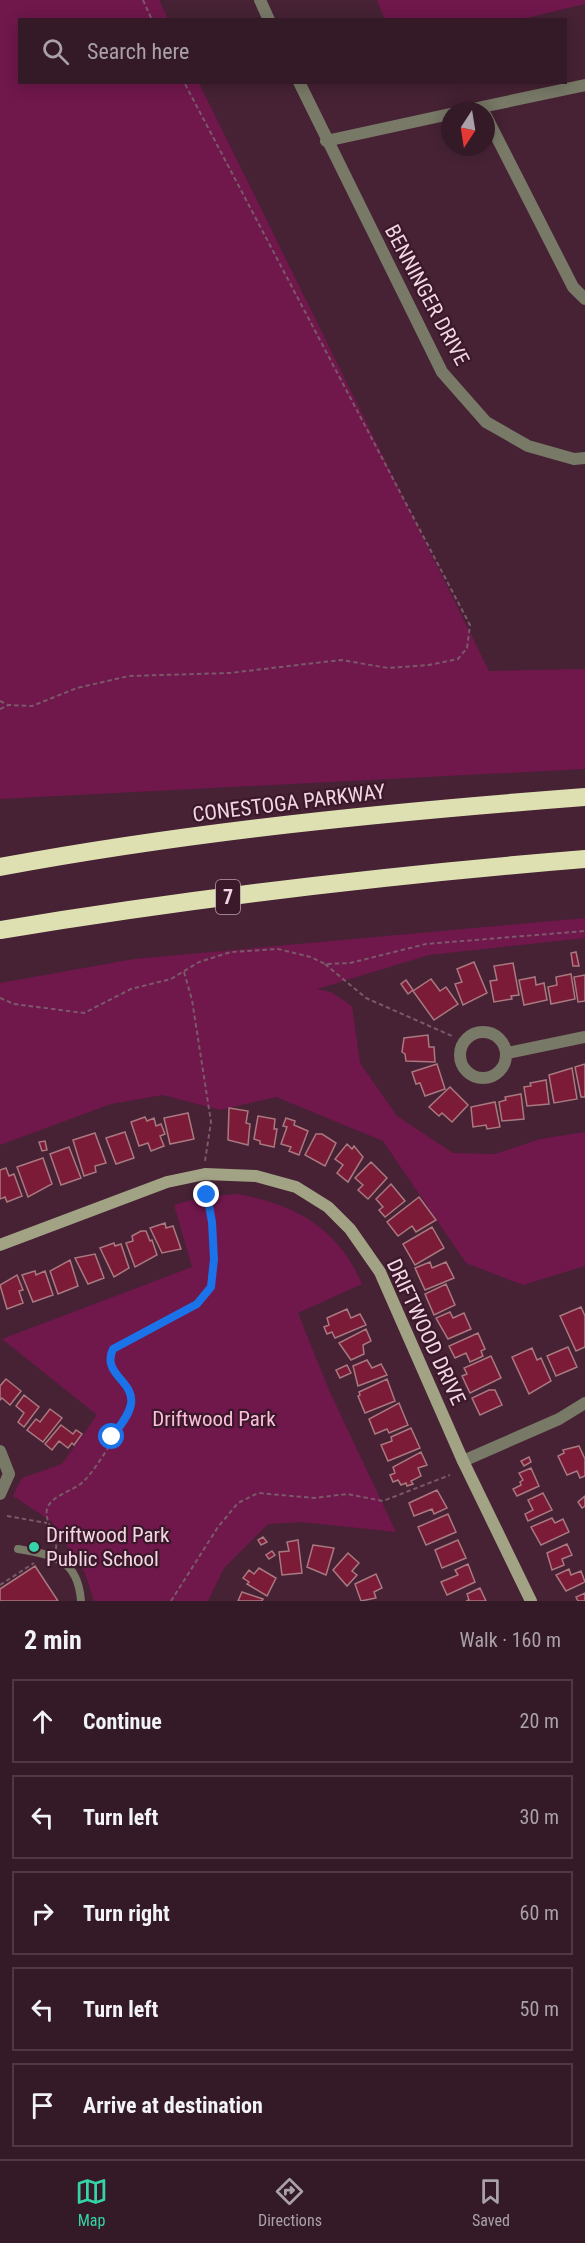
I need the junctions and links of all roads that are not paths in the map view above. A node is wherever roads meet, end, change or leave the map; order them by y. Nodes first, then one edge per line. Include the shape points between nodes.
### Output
1 (260, 0) edge
2 (268, 18) edge
3 (300, 84) edge
4 (585, 85) edge
5 (495, 108) edge
6 (441, 116) edge
7 (495, 133) edge
8 (326, 141) junction
9 (585, 299) edge
10 (585, 458) edge
11 (585, 797) edge
12 (585, 859) edge
13 (0, 867) edge
14 (0, 930) edge
15 (585, 1037) edge
16 (507, 1053) dead end
17 (0, 1245) edge
18 (585, 1403) edge
19 (0, 1451) edge
20 (463, 1461) junction
21 (0, 1494) edge
22 (18, 1549) dead end
23 (81, 1601) edge
24 (531, 1601) edge

1 - 2 street
3 - 8 street, BENNINGER DRIVE
4 - 5 street
6 - 8 street
7 - 9 street via 573,287
8 - 10 street, BENNINGER DRIVE via 442,372 486,422 528,446 574,459
11 - 13 highway, CONESTOGA PARKWAY via 400,811 81,852
12 - 14 highway, 7 via 457,869 132,908
15 - 16 street
17 - 20 street, DRIFTWOOD DRIVE via 192,1176 232,1173 296,1187 328,1207 350,1229 380,1272
18 - 20 street via 559,1419
19 - 21 street via 9,1474
20 - 24 street, DRIFTWOOD DRIVE
22 - 23 lane via 55,1556 71,1568 80,1585

